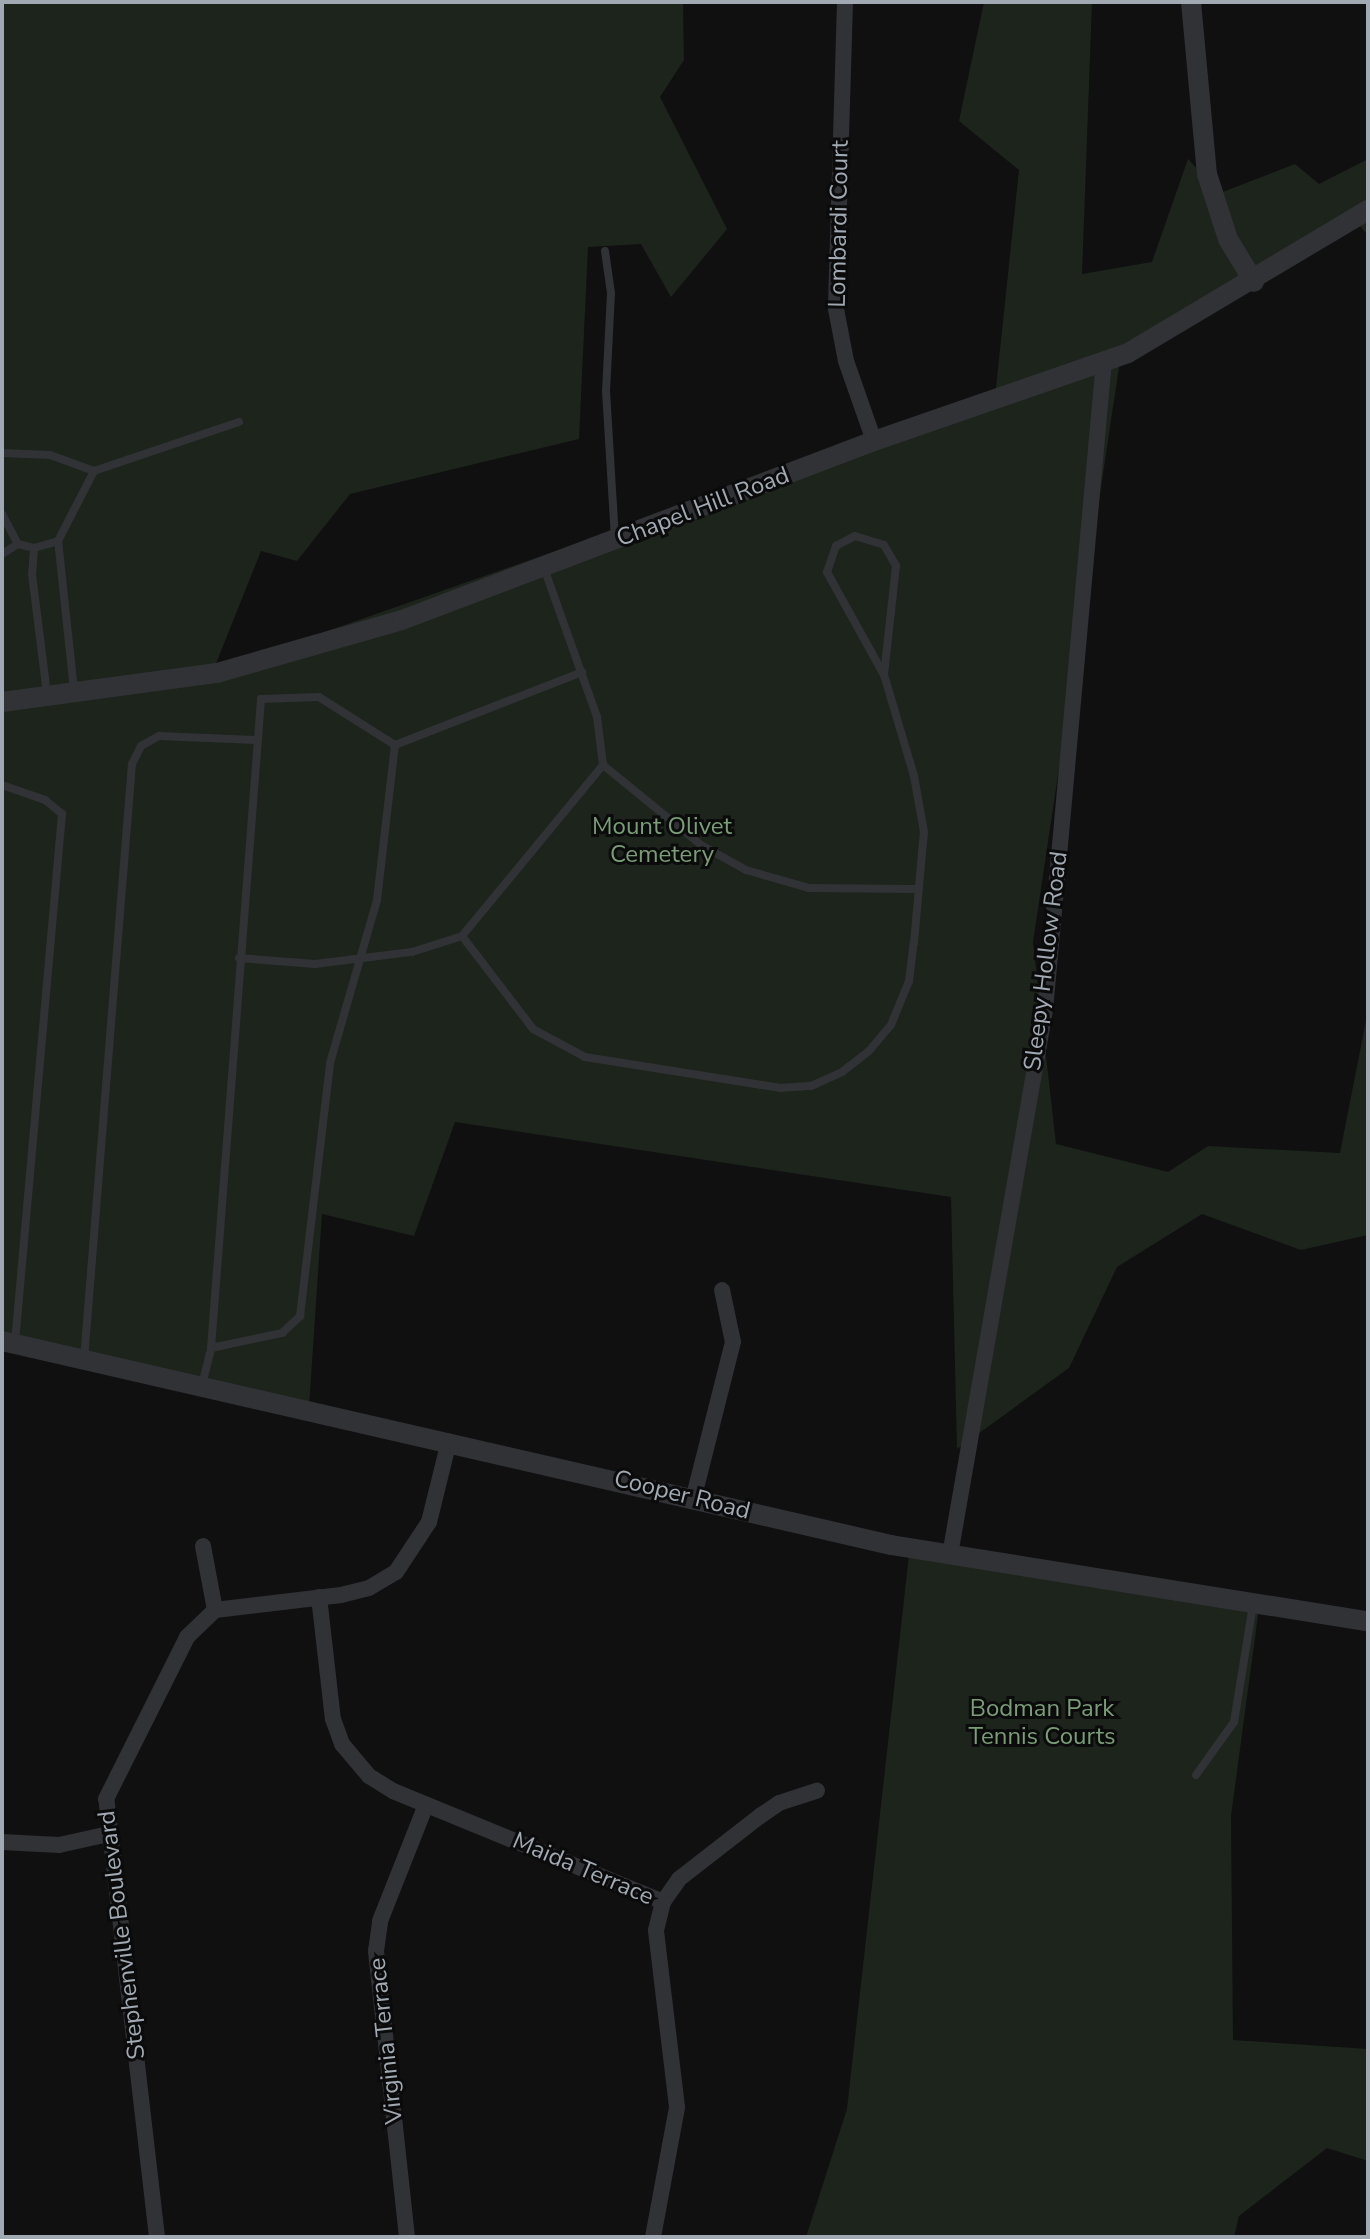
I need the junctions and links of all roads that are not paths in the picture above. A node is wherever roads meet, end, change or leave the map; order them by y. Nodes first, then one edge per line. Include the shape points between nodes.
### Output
1 (845, 2) edge
2 (1191, 2) edge
3 (1368, 210) edge
4 (605, 251) dead end
5 (1254, 282) junction
6 (1104, 361) junction
7 (239, 422) dead end
8 (874, 441) junction
9 (2, 453) edge
10 (94, 471) junction
11 (2, 514) edge
12 (616, 540) junction
13 (58, 541) junction
14 (18, 544) junction
15 (34, 548) junction
16 (2, 554) edge
17 (544, 568) junction
18 (582, 672) junction
19 (884, 675) junction
20 (74, 691) junction
21 (47, 694) junction
22 (2, 702) edge
23 (255, 740) junction
24 (395, 745) junction
25 (603, 765) junction
26 (2, 785) edge
27 (917, 889) junction
28 (462, 936) junction
29 (239, 958) junction
30 (359, 958) junction
31 (722, 1290) dead end
32 (8, 1342) edge
33 (211, 1348) junction
34 (84, 1359) junction
35 (202, 1386) junction
36 (449, 1441) junction
37 (694, 1496) junction
38 (203, 1546) dead end
39 (950, 1555) junction
40 (319, 1597) junction
41 (1253, 1604) junction
42 (215, 1610) junction
43 (1368, 1621) edge
44 (1196, 1775) dead end
45 (817, 1791) dead end
46 (426, 1805) junction
47 (109, 1834) junction
48 (2, 1842) edge
49 (663, 1902) junction
50 (157, 2237) edge
51 (407, 2237) edge
52 (653, 2237) edge

1 - 8 street, Lombardi Court via 836,309 846,361
2 - 5 street via 1207,174 1228,239
3 - 5 street, Chapel Hill Road
4 - 12 lane via 611,293 606,391
5 - 6 street, Chapel Hill Road via 1186,323
6 - 8 street, Chapel Hill Road
6 - 39 street, Sleepy Hollow Road via 1045,1010
7 - 10 lane
8 - 12 street, Chapel Hill Road
9 - 10 lane via 50,455
10 - 13 lane
11 - 14 lane
12 - 17 street, Chapel Hill Road
13 - 15 lane
13 - 20 lane
14 - 15 lane
14 - 16 lane
15 - 21 lane via 32,574
17 - 18 lane
17 - 20 street, Chapel Hill Road via 402,620 217,673
18 - 24 lane
18 - 25 lane via 597,717
19 - 19 lane via 896,566 884,545 864,537 843,539 828,562 830,584
19 - 27 lane via 914,776 924,832
20 - 21 street, Chapel Hill Road
21 - 22 street, Chapel Hill Road
23 - 24 lane via 261,699 298,695 344,708
23 - 29 lane
23 - 34 lane via 159,736 141,746 132,764
24 - 30 lane via 382,877
25 - 27 lane via 701,845 746,870 809,888
25 - 28 lane
26 - 32 lane via 45,800 62,814
27 - 28 lane via 909,981 891,1025 842,1072 798,1088 585,1057 533,1029
28 - 30 lane via 412,952
29 - 30 lane via 315,964
29 - 33 lane
30 - 33 lane via 330,1063 300,1316 282,1333
31 - 37 street via 733,1342
32 - 34 street, Cooper Road
33 - 35 lane
34 - 35 street, Cooper Road
35 - 36 street, Cooper Road
36 - 37 street, Cooper Road
36 - 40 street via 429,1522 410,1558 369,1588
37 - 39 street, Cooper Road
38 - 42 street
39 - 41 street, Cooper Road
40 - 42 street
40 - 46 street, Maida Terrace via 333,1719 342,1744 369,1776
41 - 43 street, Cooper Road
41 - 44 lane via 1234,1722
42 - 47 street, Stephenville Boulevard via 187,1637 114,1780 106,1799
45 - 49 street via 779,1803 760,1816 679,1879
46 - 49 street, Maida Terrace
46 - 51 street, Virginia Terrace via 380,1921 376,1951
47 - 48 street via 59,1845
47 - 50 street, Stephenville Boulevard
49 - 52 street, Maida Terrace via 656,1930 677,2107

